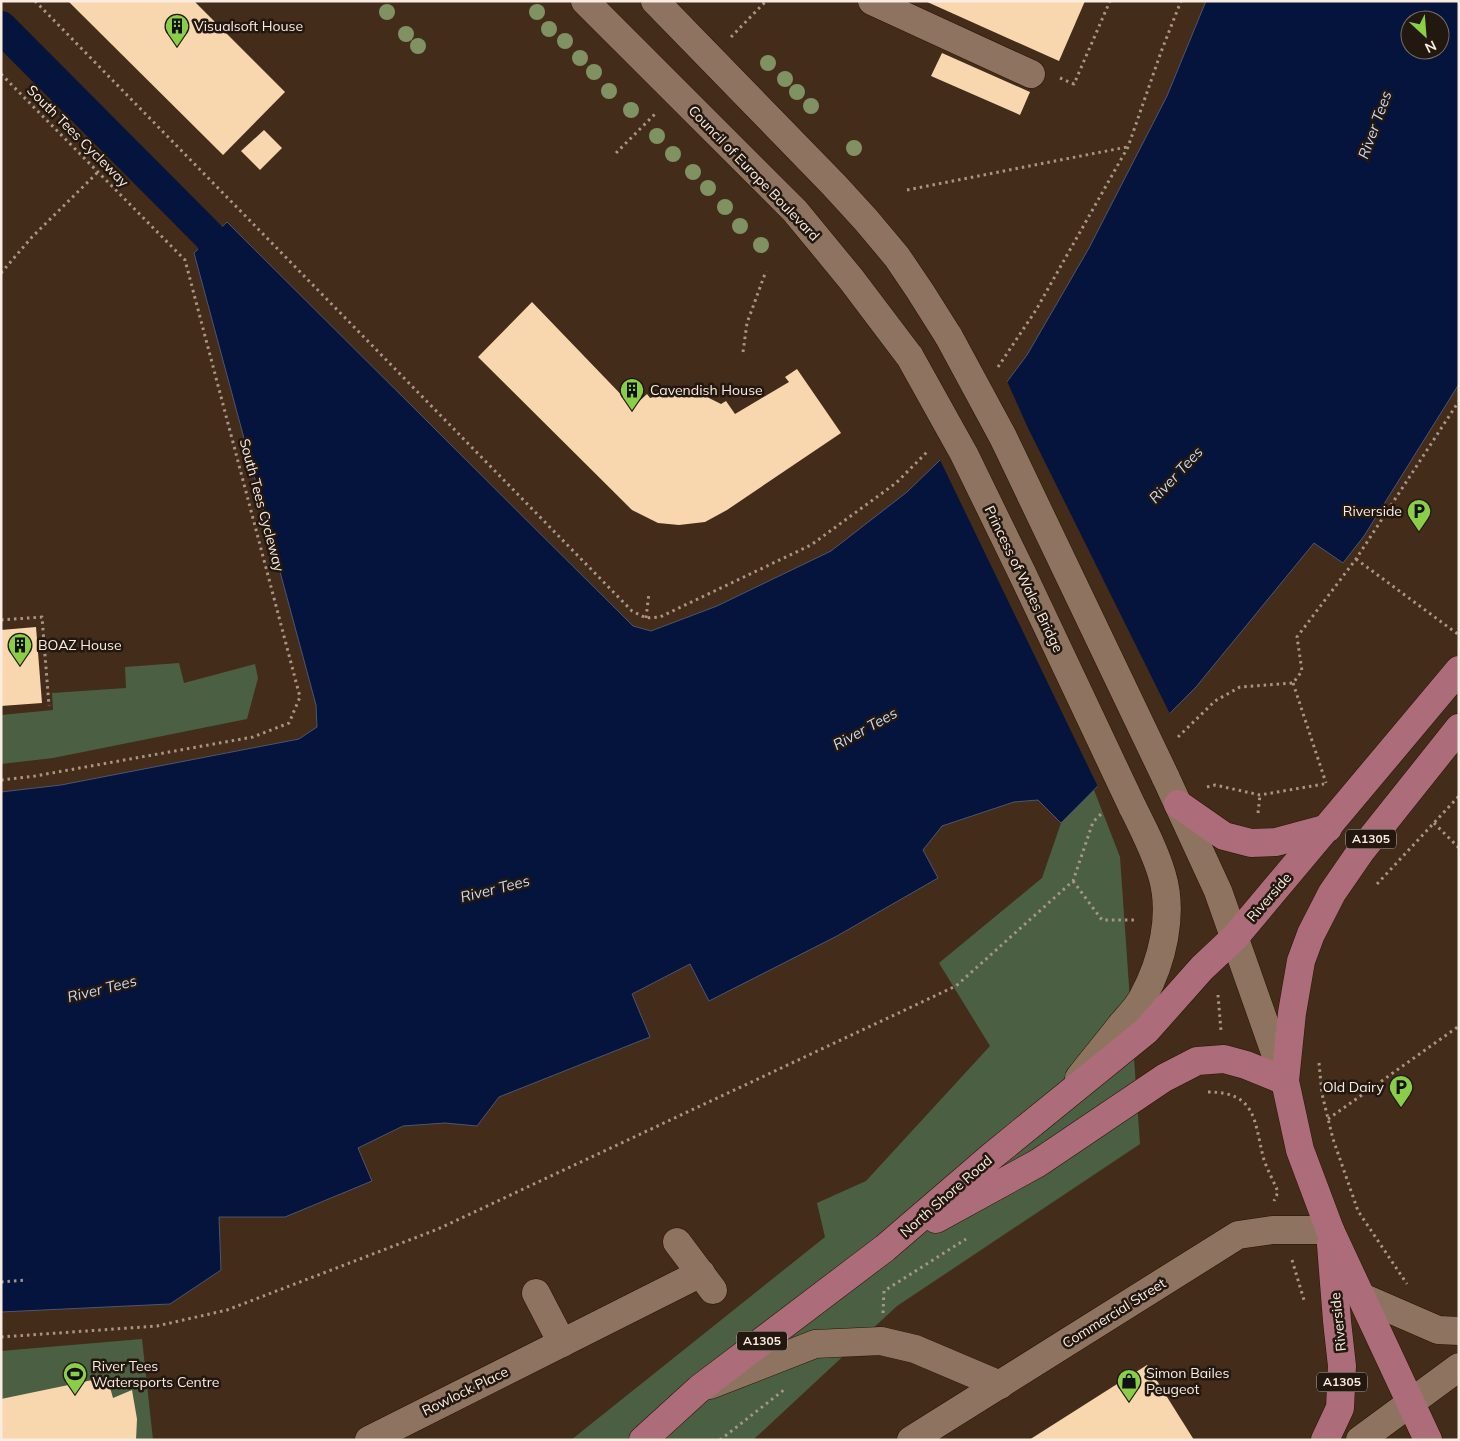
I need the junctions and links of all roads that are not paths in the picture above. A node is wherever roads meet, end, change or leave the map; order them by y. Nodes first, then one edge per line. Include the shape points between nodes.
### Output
1 (585, 1) edge
2 (655, 1) edge
3 (872, 1) edge
4 (1031, 74) dead end
5 (910, 357) joint
6 (1459, 670) edge
7 (1459, 728) edge
8 (1173, 793) junction
9 (1328, 828) junction
10 (1235, 937) junction
11 (1285, 1081) junction
12 (1064, 1097) junction
13 (1330, 1230) junction
14 (678, 1242) dead end
15 (885, 1248) junction
16 (536, 1294) dead end
17 (1362, 1297) junction
18 (1459, 1330) edge
19 (562, 1343) junction
20 (1459, 1367) edge
21 (1000, 1385) junction
22 (699, 1389) junction
23 (1411, 1401) junction
24 (369, 1440) edge
25 (643, 1440) edge
26 (911, 1440) edge
27 (1325, 1440) edge
28 (1360, 1440) edge
29 (1428, 1440) edge

1 - 5 street, Council of Europe Boulevard via 794,211 856,285
2 - 8 street, bridge via 834,185 906,270 949,338 1003,437
3 - 4 street
5 - 12 street, Princess of Wales Bridge, bridge via 972,471 1022,573 1156,856 1163,878 1166,921 1155,971 1142,999
6 - 9 main road, Riverside / A1305
7 - 11 main road, Riverside / A1305 via 1361,851 1332,892 1311,934 1301,961
8 - 9 main road, A1305 via 1224,836 1251,843 1276,842
8 - 10 street via 1218,891
9 - 10 main road, Riverside / A1305
10 - 11 street, Riverside
10 - 12 main road, North Shore Road / A1305 via 1202,968 1146,1031
11 - 13 main road, Riverside / A1305 via 1300,1150
11 - 15 main road, A1305 via 1224,1059 1197,1061 1164,1078 1038,1163
12 - 15 main road, North Shore Road / A1305
13 - 17 main road, Riverside / A1305
13 - 21 street, Commercial Street via 1272,1230 1238,1235
13 - 27 main road, Riverside / A1305 via 1342,1366 1340,1408
14 - 19 street, Rowlock Place via 707,1282
15 - 22 main road, North Shore Road / A1305
16 - 19 street
17 - 18 street via 1438,1330
17 - 23 main road, Riverside / A1305
19 - 24 street, Rowlock Place
20 - 23 street
21 - 22 street via 915,1349 881,1341 814,1344
21 - 26 street, Commercial Street
22 - 25 main road, North Shore Road / A1305
23 - 28 street
23 - 29 main road, A1305

